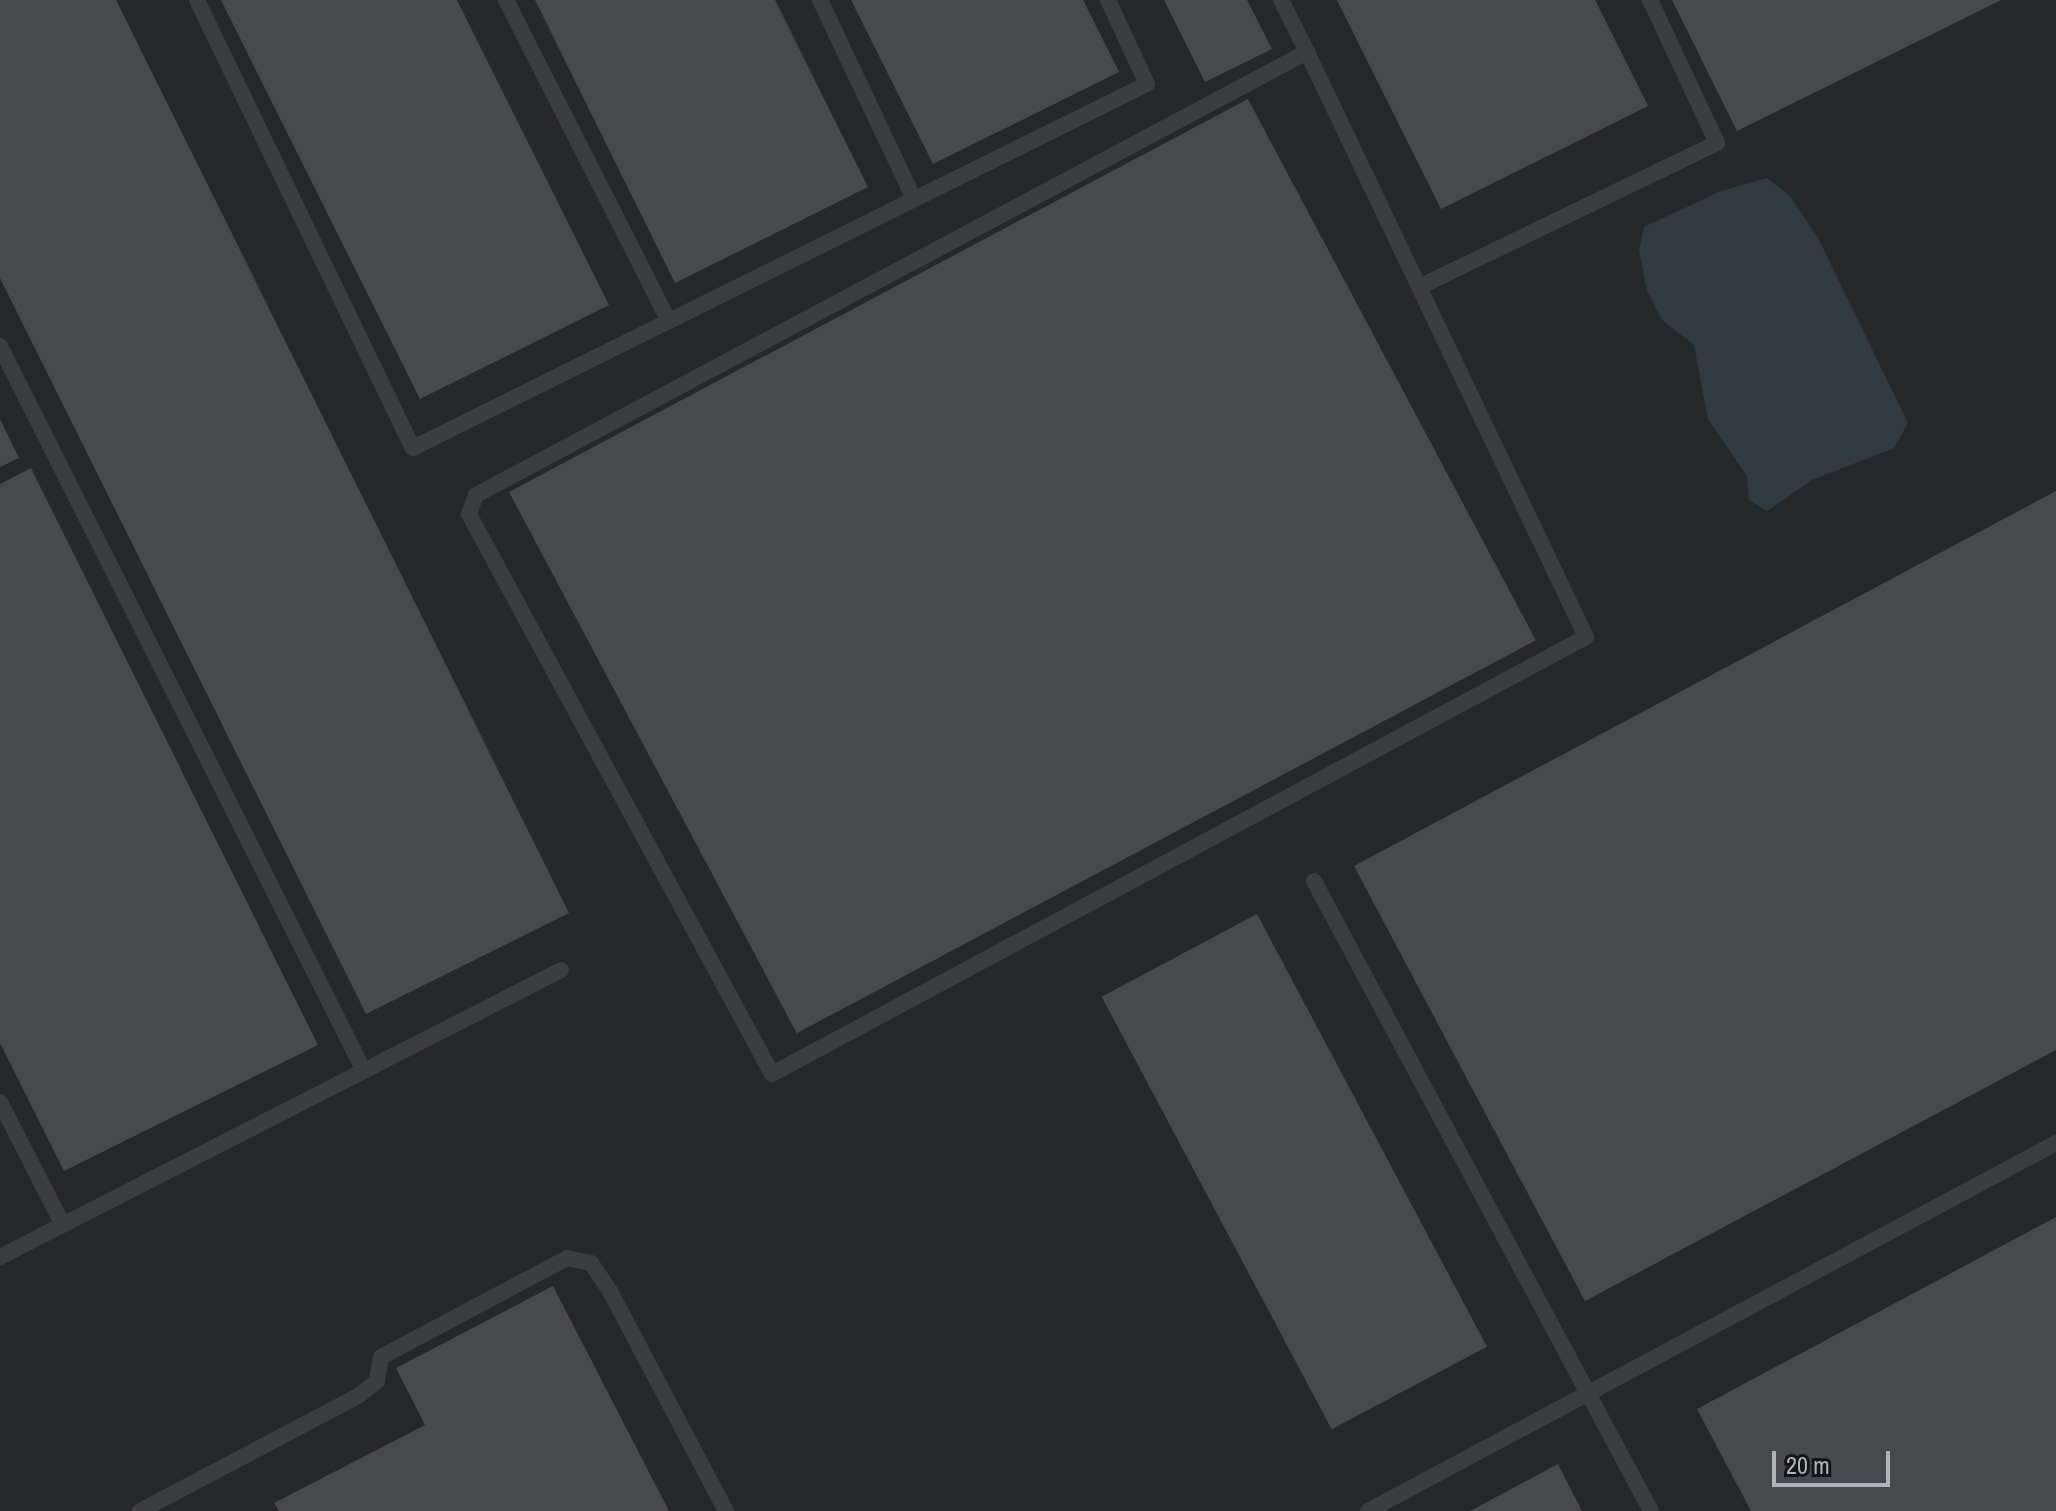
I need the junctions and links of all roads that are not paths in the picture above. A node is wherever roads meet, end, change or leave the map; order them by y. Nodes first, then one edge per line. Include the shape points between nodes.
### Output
1 (197, 0) edge
2 (506, 0) edge
3 (820, 0) edge
4 (1108, 0) edge
5 (1281, 0) edge
6 (1650, 0) edge
7 (1307, 52) junction
8 (914, 199) junction
9 (1419, 287) junction
10 (669, 321) junction
11 (0, 346) edge
12 (1314, 881) dead end
13 (561, 970) dead end
14 (364, 1071) junction
15 (0, 1102) edge
16 (2056, 1143) edge
17 (63, 1225) junction
18 (0, 1257) edge
19 (1588, 1393) junction
20 (140, 1511) edge
21 (726, 1511) edge
22 (1368, 1511) edge
23 (1651, 1511) edge

1 - 10 lane via 413,448
2 - 10 lane
3 - 8 lane
4 - 8 lane via 1147,84
5 - 7 lane
6 - 9 lane via 1717,143
7 - 9 lane
7 - 9 lane via 476,495 469,514 772,1074 1586,637
8 - 10 lane
11 - 14 lane
12 - 19 lane
13 - 14 lane
14 - 17 lane
15 - 17 lane
16 - 19 lane
17 - 18 lane
19 - 22 lane
19 - 23 lane
20 - 21 lane via 358,1396 377,1381 381,1357 567,1258 591,1263 611,1293

